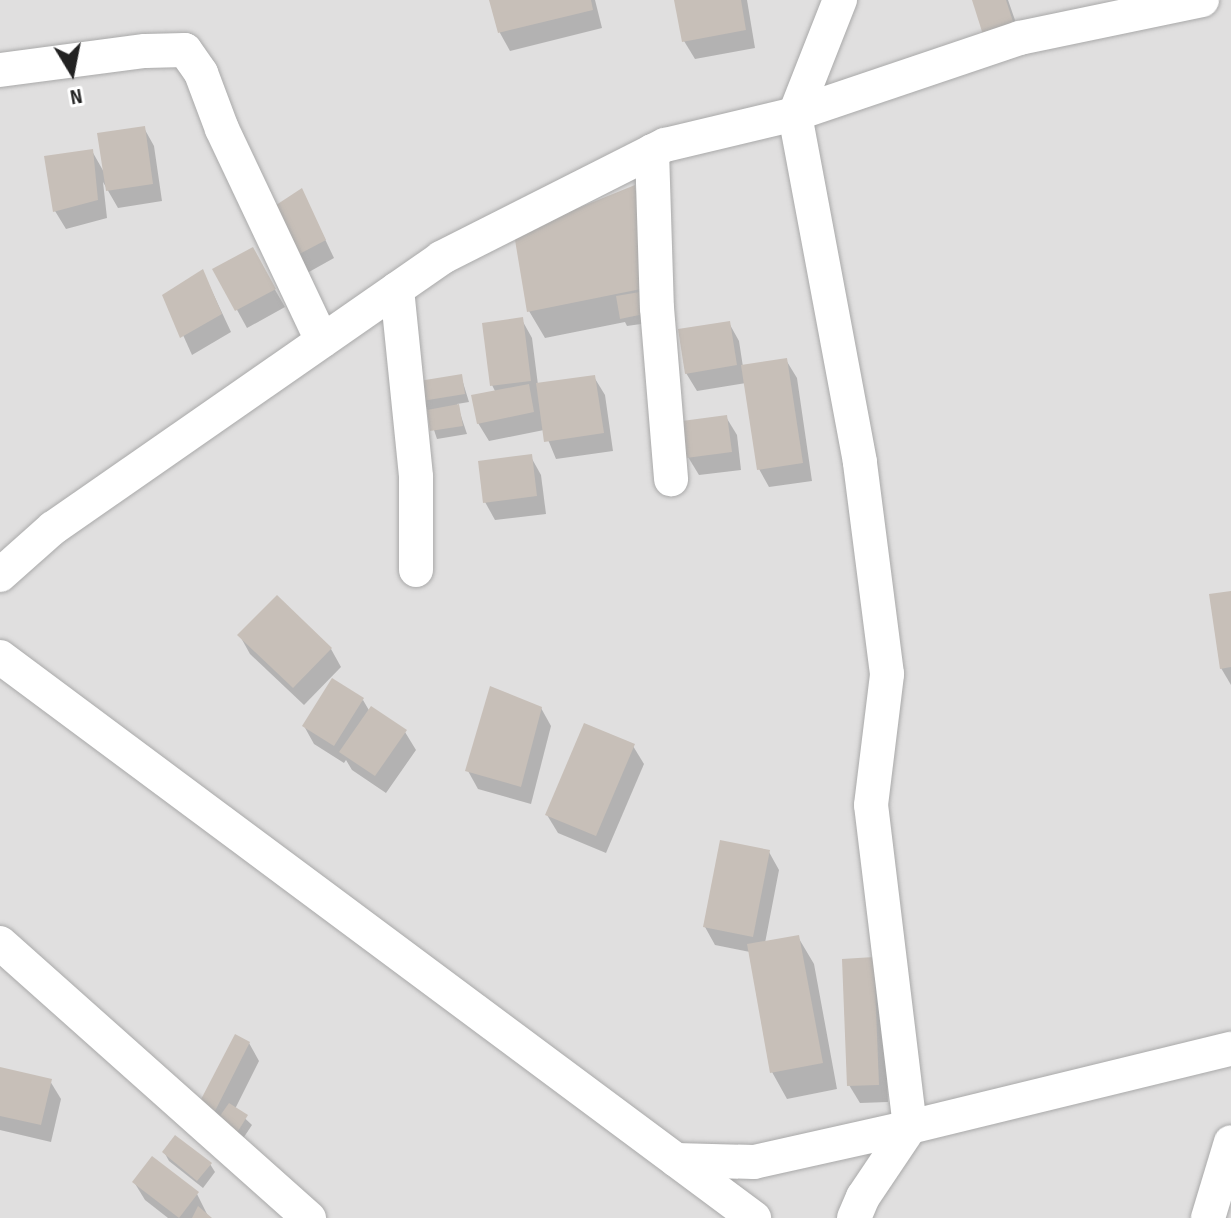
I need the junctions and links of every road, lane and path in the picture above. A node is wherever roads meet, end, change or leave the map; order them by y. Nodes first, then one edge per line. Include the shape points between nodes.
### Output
1 (840, 0) edge
2 (1202, 0) edge
3 (0, 70) edge
4 (795, 114) junction
5 (652, 151) junction
6 (397, 289) junction
7 (322, 341) junction
8 (671, 479) dead end
9 (416, 570) dead end
10 (0, 575) edge
11 (0, 657) edge
12 (0, 943) edge
13 (1231, 1049) edge
14 (910, 1127) junction
15 (1231, 1142) edge
16 (676, 1160) junction
17 (309, 1218) edge
18 (754, 1218) edge
19 (854, 1218) edge
20 (1208, 1218) edge

1 - 4 street
2 - 4 street via 1020,38
3 - 7 street via 185,50 201,73
4 - 5 street
4 - 14 street via 860,462 887,674 871,805
5 - 6 street via 441,258
5 - 8 street via 657,308
6 - 7 street
6 - 9 street via 416,477
7 - 10 street via 53,528
11 - 16 street
12 - 17 street
13 - 14 street
14 - 16 street via 754,1162
14 - 19 street
15 - 20 street
16 - 18 street

